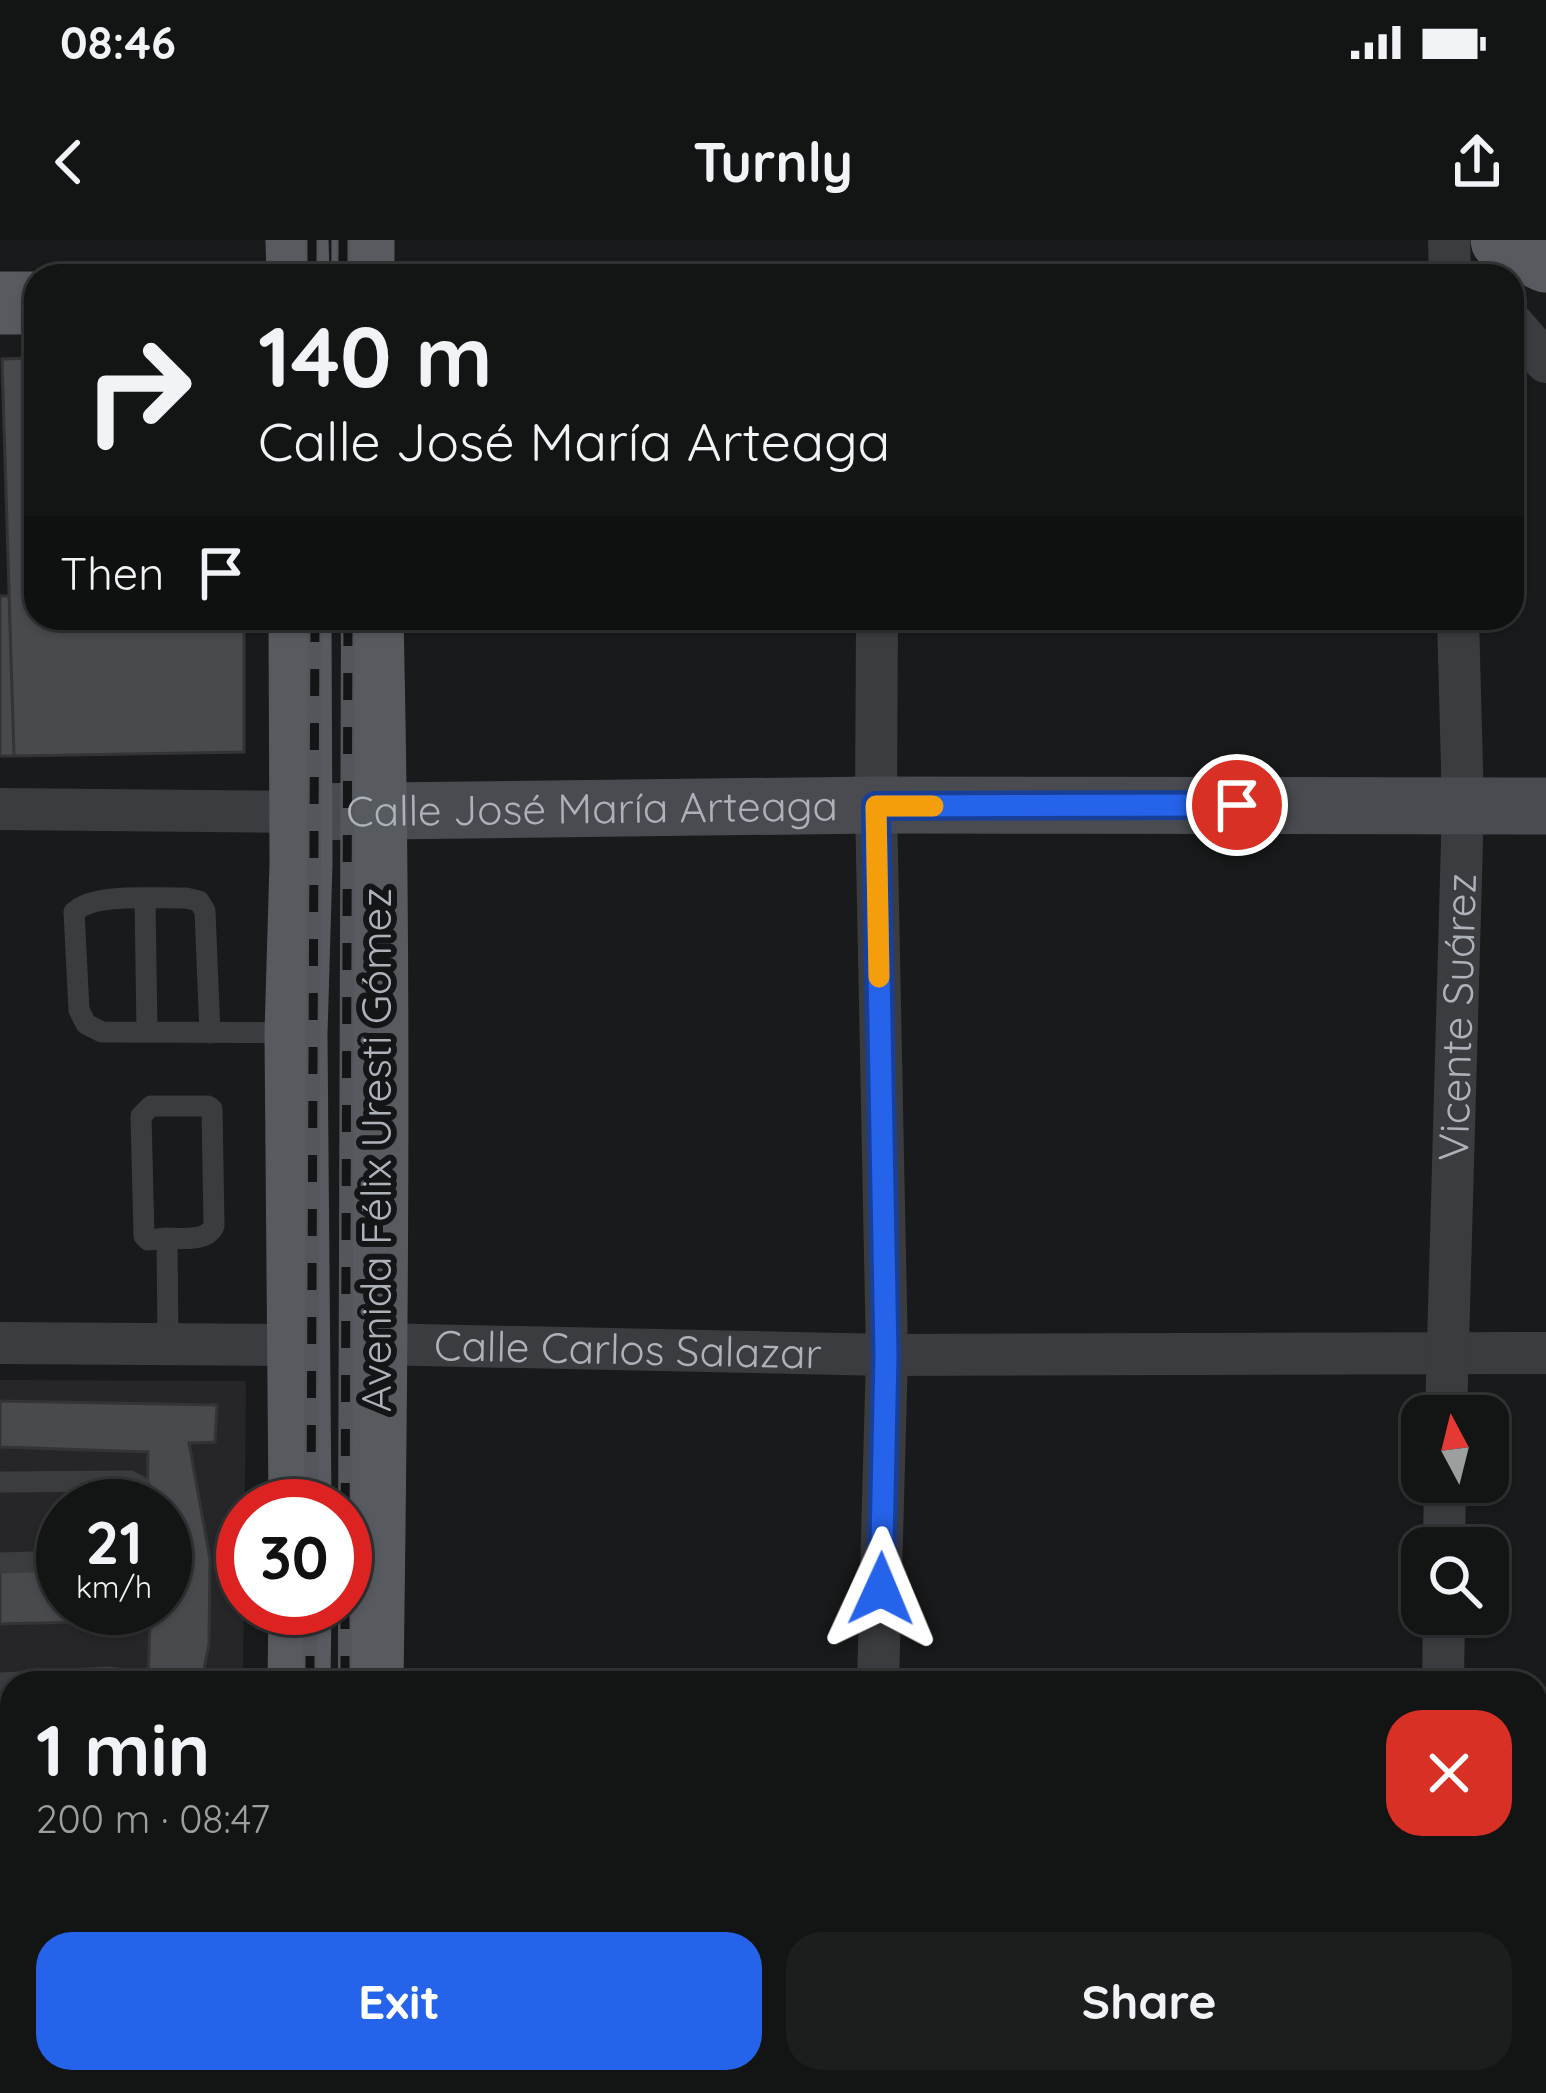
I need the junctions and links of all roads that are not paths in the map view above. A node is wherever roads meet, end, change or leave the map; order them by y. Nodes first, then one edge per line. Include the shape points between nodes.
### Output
1 (1502, 240) edge
2 (1546, 265) edge
3 (1524, 337) edge
4 (1546, 362) edge
5 (300, 630) edge
6 (371, 630) edge
7 (877, 630) edge
8 (1458, 630) edge
9 (1462, 805) junction
10 (876, 806) junction
11 (1546, 806) edge
12 (0, 808) edge
13 (301, 812) junction
14 (376, 812) junction
15 (145, 899) junction
16 (147, 1032) junction
17 (210, 1033) junction
18 (296, 1034) junction
19 (167, 1238) junction
20 (168, 1342) junction
21 (0, 1343) edge
22 (376, 1344) junction
23 (301, 1345) junction
24 (1446, 1352) junction
25 (1546, 1353) edge
26 (886, 1355) junction
27 (1446, 1395) edge
28 (300, 1479) edge
29 (0, 1482) edge
30 (36, 1482) edge
31 (36, 1562) edge
32 (0, 1563) edge
33 (300, 1635) edge
34 (1444, 1635) edge
35 (299, 1671) edge
36 (372, 1671) edge
37 (878, 1671) edge
38 (1443, 1671) edge

1 - 2 main road
3 - 4 street
5 - 13 main road, Avenida Félix Uresti Gómez
6 - 14 main road, Avenida Félix Uresti Gómez
7 - 10 street
8 - 9 street, Vicente Suárez
9 - 10 street, Calle José María Arteaga
9 - 11 street, Calle José María Arteaga
9 - 24 street, Vicente Suárez
10 - 14 street, Calle José María Arteaga
10 - 26 street
12 - 13 street, Calle José María Arteaga
13 - 14 street, Calle José María Arteaga
13 - 18 main road, Avenida Félix Uresti Gómez
14 - 22 main road, Avenida Félix Uresti Gómez
15 - 16 lane
15 - 16 lane via 97,900 74,912 86,1024
15 - 17 lane via 186,898 205,911
16 - 17 lane
17 - 18 lane
18 - 23 main road, Avenida Félix Uresti Gómez
19 - 19 lane via 212,1233 208,1106 151,1106 141,1116 144,1236
19 - 20 lane
20 - 21 street, Calle Carlos Salazar
20 - 23 street, Calle Carlos Salazar
22 - 23 street, Calle Carlos Salazar
22 - 26 street, Calle Carlos Salazar
22 - 36 main road, Avenida Félix Uresti Gómez
23 - 28 main road, Avenida Félix Uresti Gómez
24 - 25 street, Calle Carlos Salazar
24 - 26 street, Calle Carlos Salazar
24 - 27 street, Vicente Suárez
26 - 37 street
29 - 30 lane
31 - 32 lane
33 - 35 main road
34 - 38 street

